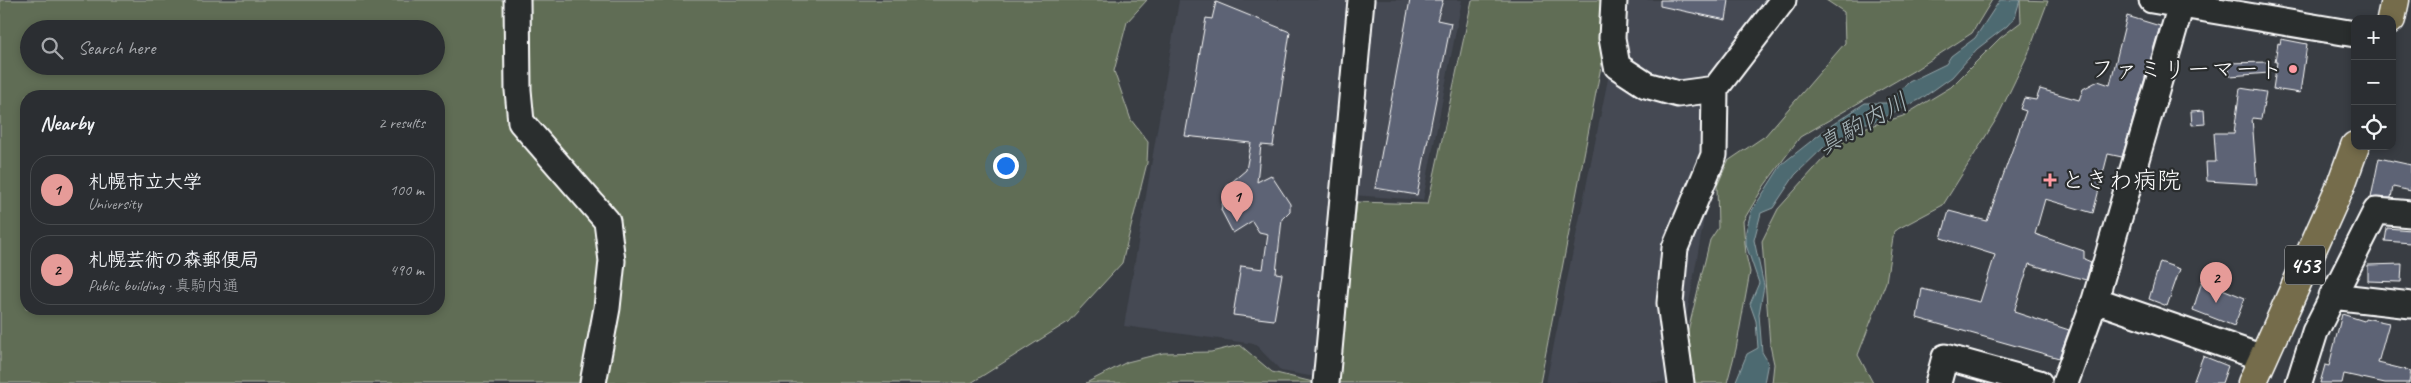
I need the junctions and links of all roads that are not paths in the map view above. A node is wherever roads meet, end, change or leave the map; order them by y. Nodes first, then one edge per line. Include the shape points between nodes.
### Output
1 (517, 0) edge
2 (1362, 0) edge
3 (1614, 0) edge
4 (1783, 0) edge
5 (2152, 0) edge
6 (2395, 0) edge
7 (2181, 5) junction
8 (2392, 15) edge
9 (2351, 33) edge
10 (1715, 89) junction
11 (2354, 150) edge
12 (2411, 214) edge
13 (2332, 296) junction
14 (2095, 300) junction
15 (2411, 305) edge
16 (2263, 358) junction
17 (593, 383) edge
18 (1326, 383) edge
19 (1681, 383) edge
20 (1938, 383) edge
21 (2039, 383) edge
22 (2065, 383) edge
23 (2252, 383) edge
24 (2300, 383) edge

1 - 17 street via 521,122 607,221 612,261 608,308
2 - 18 street
3 - 10 street via 1612,38 1617,66 1646,85 1678,94
4 - 10 street
5 - 7 street
6 - 8 highway
7 - 9 street
7 - 14 street
10 - 19 street via 1714,156 1675,248 1670,303
11 - 16 highway, 453
12 - 13 street via 2376,211
13 - 15 street
13 - 24 street via 2315,332
14 - 16 street
14 - 22 street
16 - 23 highway, 453
20 - 21 street via 1945,357

